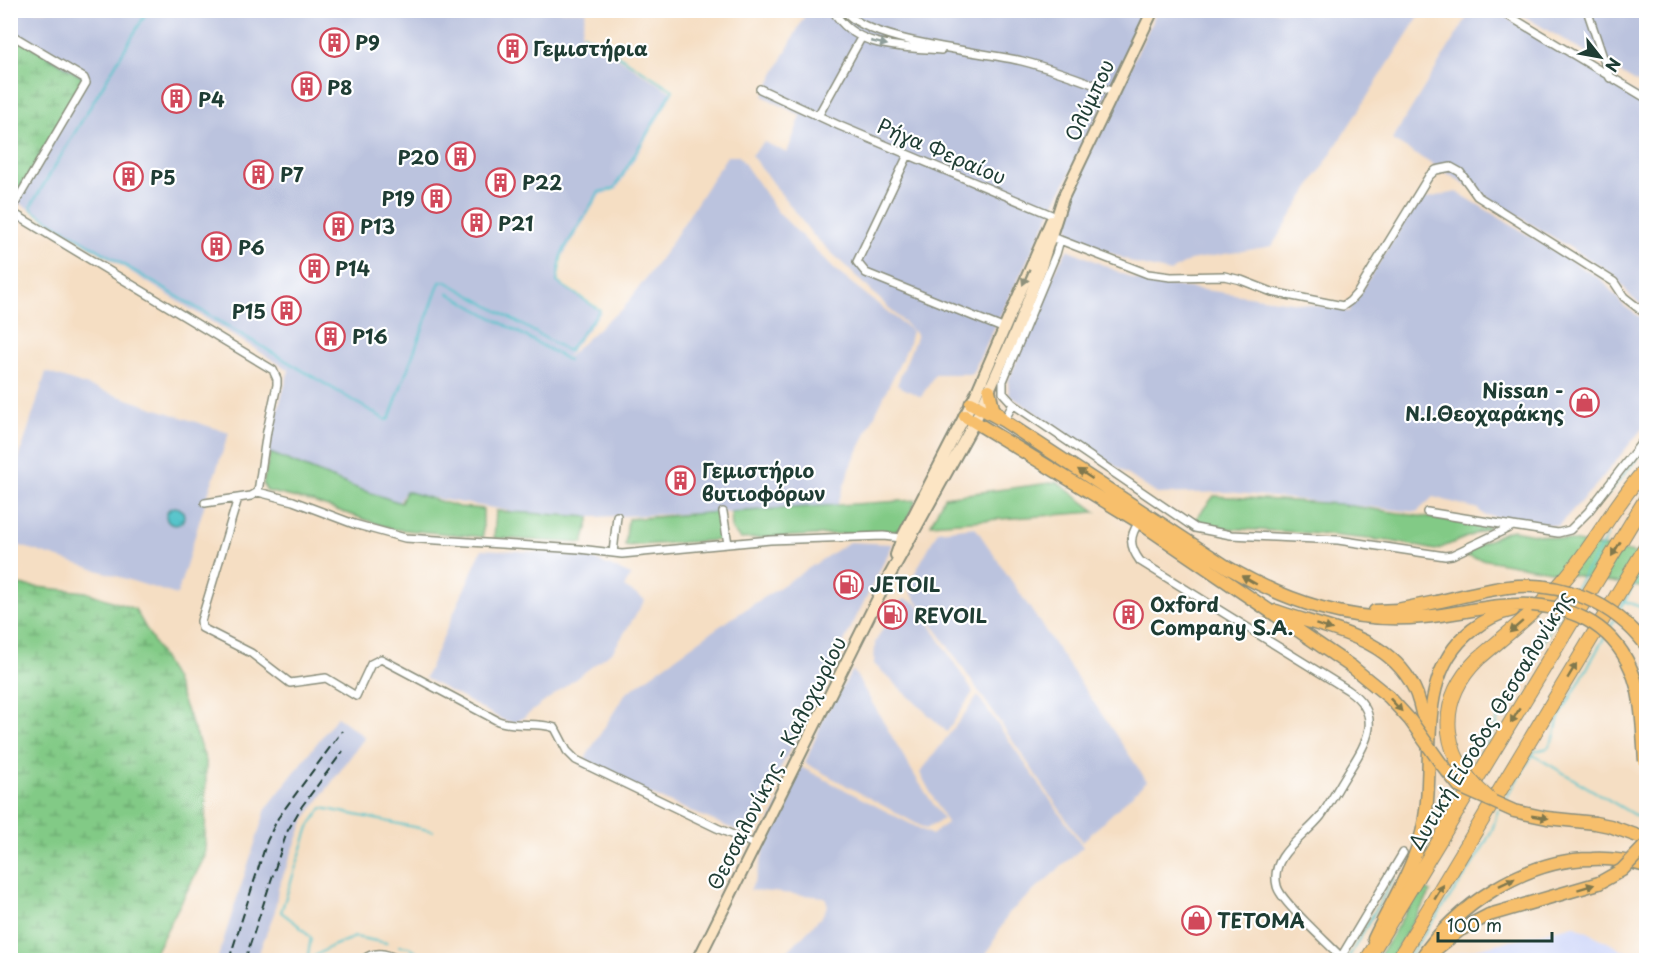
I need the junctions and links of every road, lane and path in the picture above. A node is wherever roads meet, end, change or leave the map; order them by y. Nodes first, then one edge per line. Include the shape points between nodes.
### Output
1 (831, 10) edge
2 (844, 10) edge
3 (1153, 10) edge
4 (1499, 10) edge
5 (1587, 10) edge
6 (10, 34) edge
7 (861, 38) junction
8 (966, 51) junction
9 (1610, 78) junction
10 (760, 89) dead end
11 (1113, 92) junction
12 (1647, 98) edge
13 (818, 116) junction
14 (908, 154) junction
15 (1060, 205) junction
16 (1054, 216) junction
17 (1052, 238) junction
18 (1647, 314) edge
19 (1005, 329) junction
20 (989, 390) junction
21 (1013, 404) junction
22 (976, 406) junction
23 (970, 418) junction
24 (1004, 421) junction
25 (1647, 437) edge
26 (1647, 469) edge
27 (258, 492) junction
28 (238, 498) junction
29 (1647, 499) edge
30 (205, 503) dead end
31 (723, 512) dead end
32 (1428, 512) dead end
33 (617, 516) dead end
34 (1139, 522) junction
35 (1513, 526) junction
36 (904, 534) junction
37 (728, 544) junction
38 (1647, 547) edge
39 (613, 554) junction
40 (886, 582) junction
41 (1250, 599) junction
42 (1532, 605) junction
43 (1344, 613) junction
44 (1647, 645) edge
45 (1428, 744) junction
46 (1646, 764) edge
47 (1489, 799) junction
48 (1647, 839) edge
49 (756, 844) junction
50 (1647, 845) edge
51 (1403, 853) dead end
52 (1647, 866) edge
53 (1340, 959) edge
54 (364, 960) edge
55 (397, 960) edge
56 (698, 960) edge
57 (1365, 960) edge
58 (1398, 960) edge
59 (1422, 960) edge

1 - 7 street
2 - 8 street via 852,20 871,30
3 - 11 main road, Ολύμπου
4 - 9 street
5 - 9 street
6 - 27 street via 84,78 86,83 13,213 273,370 277,386
7 -> 8 street via 881,44
7 - 13 street
8 - 11 street via 1022,61
9 - 12 street
10 - 13 street, Ρήγα Φεραίου
11 - 15 main road, Ολύμπου
13 - 14 street, Ρήγα Φεραίου
14 - 16 street, Ρήγα Φεραίου
14 - 19 street via 856,262 866,273
15 - 16 main road, Θεσσαλονίκης - Καλοχωρίου
15 - 17 main road
16 - 17 main road, Θεσσαλονίκης - Καλοχωρίου
17 - 18 street via 1148,274 1171,278 1224,276 1272,292 1343,306 1358,292 1429,176 1451,167 1460,172 1477,196 1614,282 1624,297
17 -> 19 main road, Θεσσαλονίκης - Καλοχωρίου
17 - 20 main road, Θεσσαλονίκης - Καλοχωρίου
17 - 21 street via 1036,307 1003,381 1003,393
19 - 22 main road, Θεσσαλονίκης - Καλοχωρίου
20 - 22 main road, Θεσσαλονίκης - Καλοχωρίου
20 - 24 highway via 993,408
21 - 24 street
21 - 35 street via 1186,523 1218,534 1338,540 1447,556
22 - 23 main road, Θεσσαλονίκης - Καλοχωρίου
22 - 24 highway
23 - 34 highway
23 - 36 main road, Θεσσαλονίκης - Καλοχωρίου
23 - 40 main road, Θεσσαλονίκης - Καλοχωρίου via 933,498
43 -> 24 highway via 1314,607 1261,586 1227,567
25 - 35 street via 1570,531 1561,534
26 -> 47 highway, bridge via 1565,579 1463,676 1449,715 1449,737 1464,774
27 - 28 street
27 - 39 street via 405,538
28 - 30 street
28 - 49 street via 201,628 251,653 290,683 326,678 356,696 371,664 381,659 498,722 546,724 555,728 576,760
29 -> 57 highway, Δυτική Είσοδος Θεσσαλονίκης
31 - 37 street
32 - 35 street
33 - 39 street
34 - 41 highway
34 - 53 street via 1130,540 1140,561 1348,690 1362,702 1368,714 1365,745 1320,816 1277,867 1276,885 1284,900
36 - 37 street
36 - 40 main road, Θεσσαλονίκης - Καλοχωρίου
37 - 39 street
58 -> 38 highway
40 - 49 main road, Θεσσαλονίκης - Καλοχωρίου
41 -> 45 highway via 1355,636 1386,653 1414,688
41 -> 47 highway, bridge via 1352,667 1389,697 1460,787
42 - 43 highway via 1397,619
42 - 45 highway via 1481,623 1454,647 1438,678
42 - 46 highway, bridge via 1581,616 1619,648 1638,690
43 - 44 highway, bridge via 1397,610 1510,586 1538,586 1594,601 1625,622
45 - 57 highway via 1427,801 1420,840
47 -> 48 highway, bridge via 1528,815 1595,824
49 - 56 main road, Θεσσαλονίκης - Καλοχωρίου
59 -> 50 highway, bridge via 1460,930 1489,915 1599,883 1622,870
51 - 53 street
59 -> 52 highway via 1435,940 1466,909 1522,875 1590,858
54 - 55 street via 382,954

